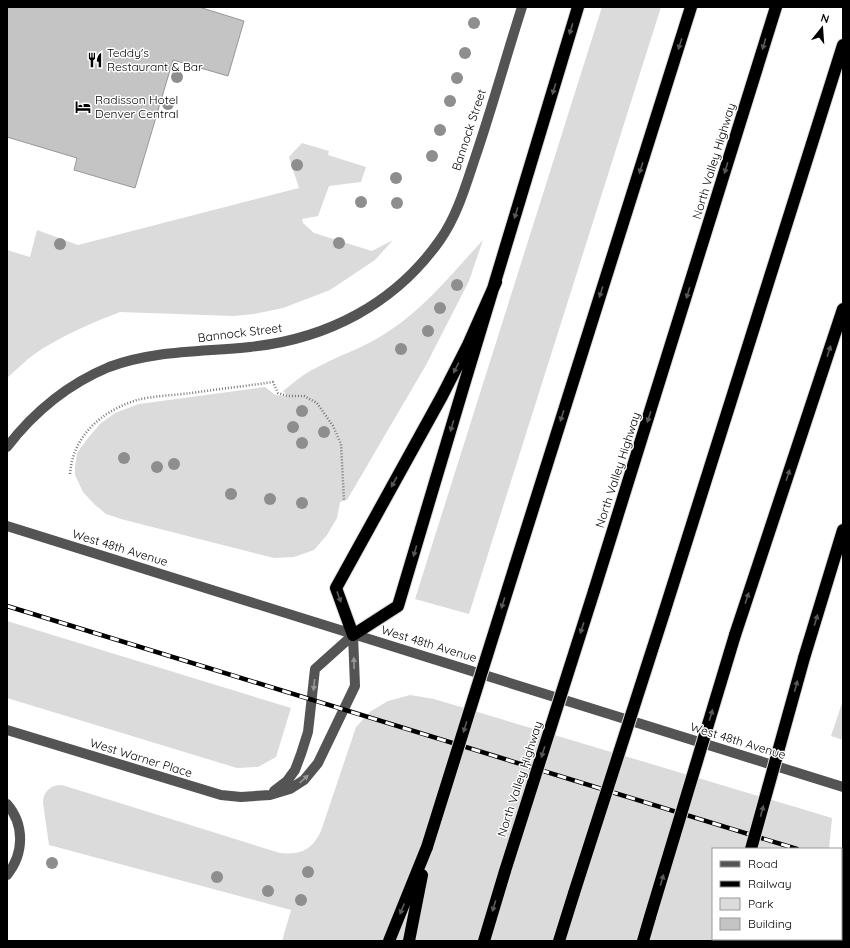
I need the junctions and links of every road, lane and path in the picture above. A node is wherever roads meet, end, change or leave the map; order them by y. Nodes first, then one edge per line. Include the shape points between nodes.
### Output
1 (522, 7) edge
2 (578, 7) edge
3 (691, 7) edge
4 (776, 7) edge
5 (843, 45) edge
6 (496, 282) junction
7 (843, 309) edge
8 (7, 447) edge
9 (70, 474) dead end
10 (344, 501) dead end
11 (7, 526) edge
12 (843, 530) edge
13 (353, 635) junction
14 (7, 730) edge
15 (843, 787) edge
16 (270, 795) junction
17 (7, 804) edge
18 (427, 847) junction
19 (751, 848) edge
20 (7, 875) edge
21 (390, 941) edge
22 (409, 941) edge
23 (484, 941) edge
24 (559, 941) edge
25 (643, 941) edge

1 - 8 street, Bannock Street via 455,213 441,239 422,264 399,285 352,318 291,340 252,347 176,352 110,367 53,399
2 -> 6 highway
3 -> 18 highway, bridge
4 -> 23 highway, North Valley Highway, bridge
5 - 24 highway, bridge
6 -> 13 highway via 398,606
6 -> 13 highway via 442,396 336,588
25 -> 7 highway, bridge via 735,635
9 - 10 path via 74,451 97,420 114,410 138,400 273,382 278,392 288,396 304,396 317,403 333,426 341,444
11 - 13 street, West 48th Avenue
19 -> 12 highway, bridge
13 - 15 street, West 48th Avenue
13 -> 16 street via 315,668 308,732 301,754 295,770 287,781
16 -> 13 street, West Warner Place via 290,789 304,780 329,742 355,686
14 - 16 street, West Warner Place via 221,795
17 - 20 street via 19,826 21,842 18,857
18 -> 21 highway
18 - 22 highway

